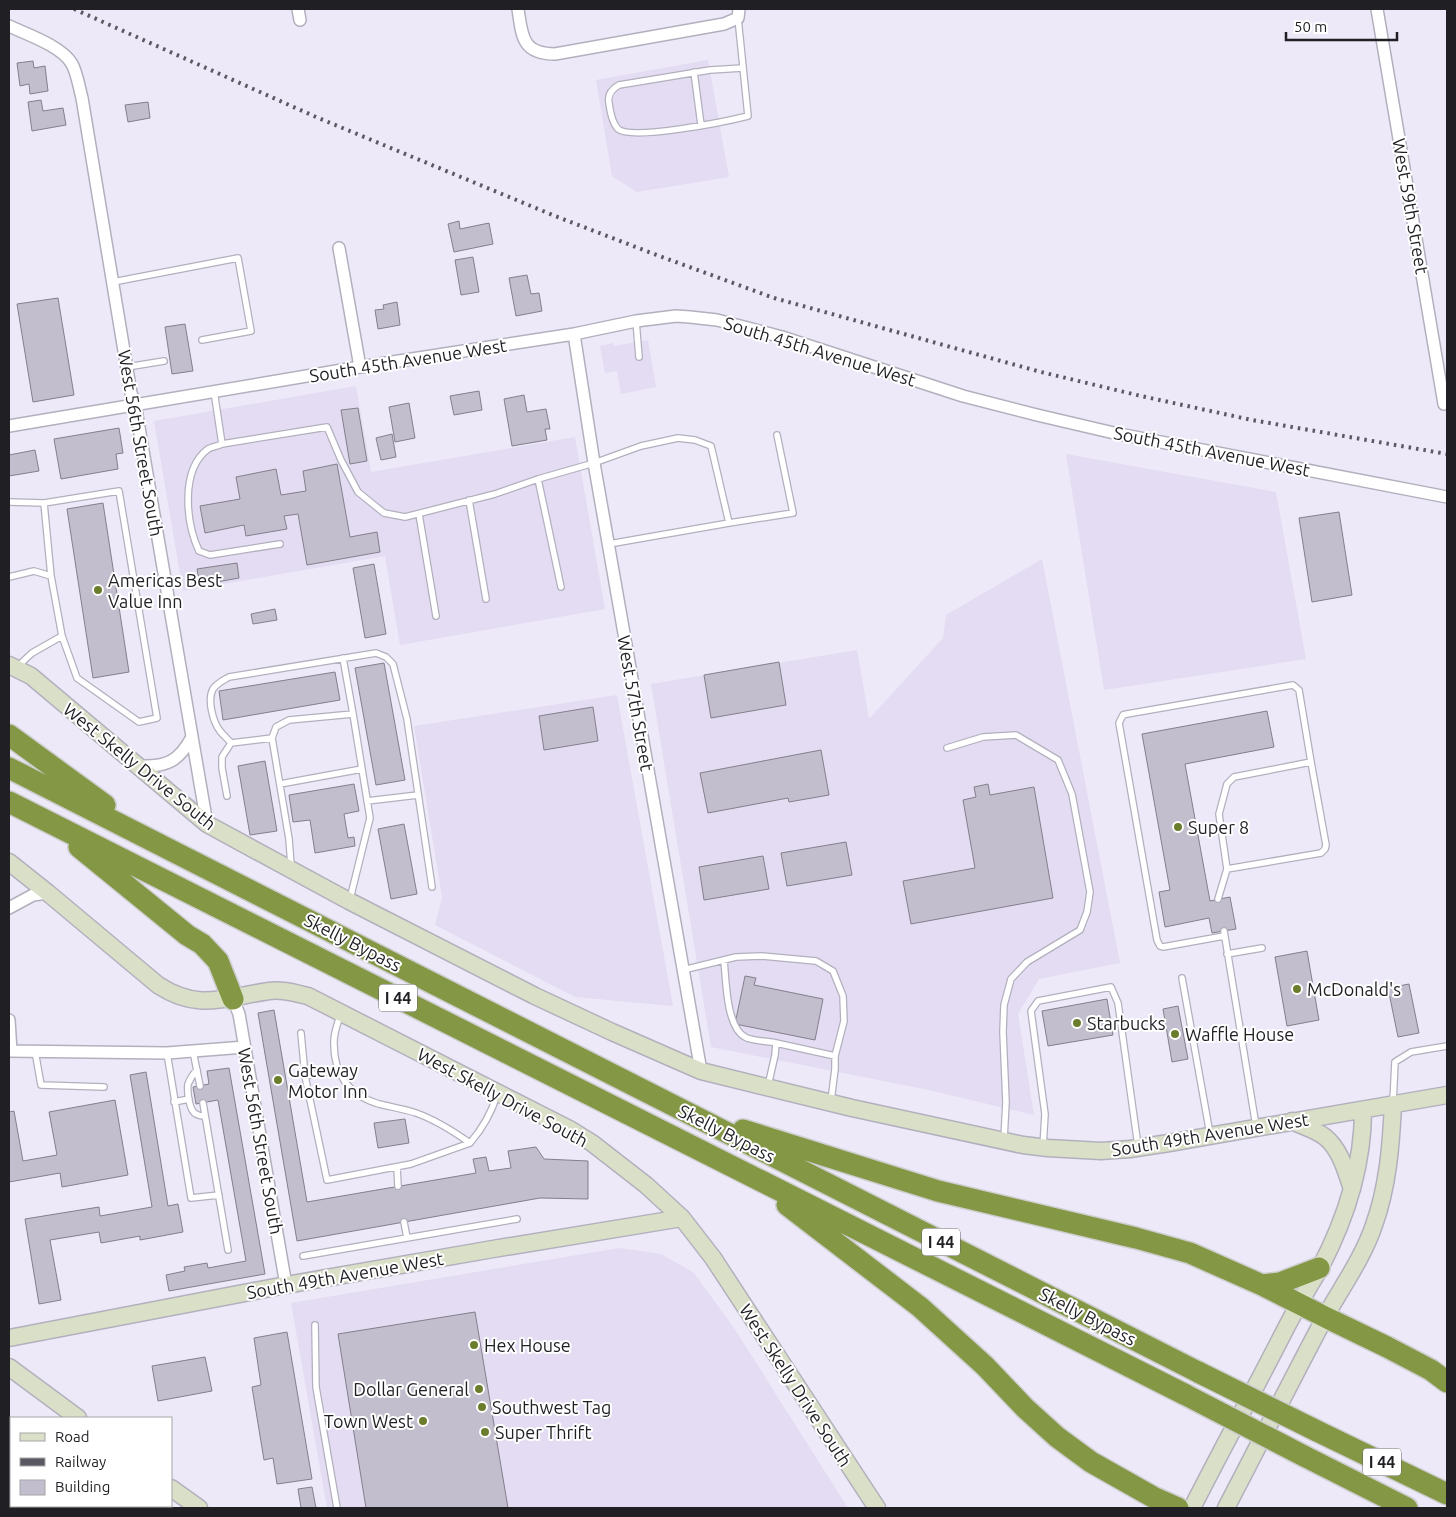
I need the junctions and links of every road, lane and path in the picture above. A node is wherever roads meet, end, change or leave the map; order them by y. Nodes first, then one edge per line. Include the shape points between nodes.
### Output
1 (518, 9) edge
2 (1377, 9) edge
3 (738, 13) edge
4 (9, 26) edge
5 (744, 68) junction
6 (694, 72) junction
7 (701, 125) junction
8 (339, 248) dead end
9 (113, 282) junction
10 (636, 321) junction
11 (574, 334) junction
12 (202, 340) dead end
13 (639, 357) dead end
14 (164, 361) dead end
15 (127, 367) junction
16 (360, 367) junction
17 (214, 391) junction
18 (135, 404) junction
19 (1444, 404) dead end
20 (9, 426) edge
21 (777, 435) dead end
22 (222, 444) junction
23 (594, 463) junction
24 (538, 479) junction
25 (1447, 497) edge
26 (469, 500) junction
27 (9, 502) edge
28 (44, 502) junction
29 (419, 514) junction
30 (729, 523) junction
31 (280, 544) dead end
32 (609, 544) junction
33 (51, 576) junction
34 (9, 577) edge
35 (561, 586) dead end
36 (486, 599) dead end
37 (436, 616) dead end
38 (62, 636) junction
39 (343, 658) junction
40 (12, 667) edge
41 (353, 714) junction
42 (9, 735) edge
43 (192, 737) junction
44 (272, 738) junction
45 (231, 743) junction
46 (947, 748) dead end
47 (1311, 762) junction
48 (140, 766) junction
49 (9, 768) edge
50 (362, 768) junction
51 (280, 784) junction
52 (418, 794) junction
53 (227, 796) dead end
54 (367, 801) junction
55 (9, 802) edge
56 (48, 822) junction
57 (207, 824) junction
58 (156, 842) junction
59 (9, 862) edge
60 (1227, 869) junction
61 (291, 870) junction
62 (432, 887) dead end
63 (48, 893) junction
64 (1218, 900) dead end
65 (349, 901) junction
66 (9, 908) edge
67 (1262, 948) dead end
68 (1228, 954) junction
69 (724, 960) junction
70 (683, 970) junction
71 (1182, 978) dead end
72 (233, 999) junction
73 (341, 1013) junction
74 (9, 1020) edge
75 (300, 1033) dead end
76 (776, 1043) junction
77 (1447, 1046) edge
78 (245, 1047) junction
79 (10, 1051) edge
80 (35, 1051) junction
81 (193, 1051) junction
82 (167, 1053) junction
83 (835, 1056) junction
84 (196, 1070) junction
85 (339, 1070) junction
86 (701, 1071) junction
87 (305, 1076) junction
88 (200, 1086) dead end
89 (104, 1087) dead end
90 (768, 1088) junction
91 (498, 1092) junction
92 (1447, 1094) edge
93 (190, 1099) junction
94 (174, 1102) junction
95 (203, 1103) dead end
96 (831, 1103) junction
97 (1393, 1104) junction
98 (852, 1108) joint
99 (1363, 1110) junction
100 (685, 1112) junction
101 (204, 1116) junction
102 (1292, 1122) junction
103 (1257, 1128) junction
104 (1211, 1136) junction
105 (1004, 1141) junction
106 (470, 1143) junction
107 (1043, 1148) junction
108 (1139, 1148) junction
109 (397, 1167) junction
110 (748, 1174) junction
111 (398, 1186) dead end
112 (1352, 1189) junction
113 (218, 1195) junction
114 (682, 1218) junction
115 (517, 1219) dead end
116 (404, 1222) dead end
117 (407, 1238) junction
118 (228, 1250) dead end
119 (303, 1256) dead end
120 (1320, 1268) junction
121 (286, 1285) junction
122 (1262, 1285) junction
123 (1299, 1304) junction
124 (1325, 1317) junction
125 (315, 1325) dead end
126 (9, 1338) edge
127 (9, 1367) edge
128 (1447, 1382) edge
129 (77, 1417) edge
130 (172, 1489) edge
131 (1447, 1494) edge
132 (199, 1508) edge
133 (337, 1508) edge
134 (877, 1508) edge
135 (1178, 1508) edge
136 (1192, 1508) edge
137 (1226, 1508) edge
138 (1407, 1508) edge

1 - 3 street via 522,38 533,50 543,54 724,24
2 - 19 street, West 59th Street
3 - 5 lane
4 - 9 street, West 56th Street South via 43,41 72,64 82,98
5 - 6 lane
5 - 7 lane via 748,116
6 - 7 lane
6 - 7 lane via 619,85 612,89 608,98 611,117 618,128 627,132
8 - 16 street
9 - 12 lane via 238,258 250,331
9 - 15 street, West 56th Street South
10 - 11 street, South 45th Avenue West
10 - 13 lane
10 - 25 street, South 45th Avenue West via 676,316 717,320 1036,415
11 - 16 street, South 45th Avenue West
11 - 23 street, West 57th Street
14 - 15 lane
15 - 18 street, West 56th Street South
16 - 17 street, South 45th Avenue West
17 - 18 street, South 45th Avenue West
17 - 22 lane
18 - 20 street, South 45th Avenue West
18 - 43 street, West 56th Street South
21 - 30 lane via 794,513
22 - 29 lane via 327,427 358,492 384,513 405,517
22 - 31 lane via 208,449 194,466 187,492 192,537 199,551 210,555
23 - 24 lane
23 - 30 lane via 642,446 678,438 711,446
23 - 32 street, West 57th Street
24 - 26 lane
24 - 35 lane
26 - 29 lane
26 - 36 lane
27 - 28 lane
28 - 33 lane
28 - 38 lane via 119,491 157,718 139,722 77,678
29 - 37 lane
30 - 32 lane
32 - 70 street, West 57th Street
33 - 34 lane via 34,571
33 - 38 lane
38 - 40 lane
39 - 41 lane
39 - 45 lane via 229,677 220,682 212,690 212,714 219,730
39 - 52 lane via 376,653 393,664 407,719
40 - 48 street, West Skelly Drive South via 31,676
41 - 44 lane via 289,720 276,727
41 - 50 lane
42 - 58 highway
43 - 48 street via 173,761 159,766
43 - 57 street, West 56th Street South
44 - 45 lane
44 - 51 lane
45 - 53 lane via 222,757
46 - 105 lane via 983,737 1016,735 1058,760 1072,794 1090,892 1080,930 1028,962 1011,979 1004,1005
47 - 60 lane via 1234,777 1227,784 1218,814
47 - 60 lane via 1326,845 1324,851
47 - 68 lane via 1299,690 1293,685 1127,714 1120,718 1157,940 1163,947 1224,934
48 - 57 street, West Skelly Drive South
49 - 58 highway, Skelly Bypass / I 44
50 - 51 lane
50 - 54 lane
51 - 61 lane via 290,839
52 - 54 lane
52 - 62 lane
54 - 65 lane via 370,818
55 - 56 highway, Skelly Bypass / I 44
56 - 72 highway via 202,944 218,961
56 - 110 highway, Skelly Bypass / I 44
57 - 61 street, West Skelly Drive South
58 - 100 highway, Skelly Bypass / I 44
59 - 63 street, West Skelly Drive South
60 - 64 lane
61 - 65 street, West Skelly Drive South
63 - 66 street via 33,894
63 - 72 street, West Skelly Drive South via 172,994 184,999
65 - 86 street, West Skelly Drive South via 535,996
67 - 68 lane
68 - 103 lane
69 - 70 lane
69 - 76 lane via 731,1017 739,1031 745,1037
69 - 83 lane via 761,956 816,961 833,971 843,996 844,1021
70 - 86 street, West 57th Street
71 - 104 lane
72 - 73 street, West Skelly Drive South via 270,991 290,992 308,996
72 - 78 street, West 56th Street South
73 - 85 lane via 334,1039
73 - 91 street, West Skelly Drive South
74 - 79 street
75 - 87 lane
76 - 83 lane
76 - 90 lane
77 - 97 lane via 1411,1052 1395,1062
78 - 81 street
78 - 121 street, West 56th Street South
79 - 80 street
80 - 82 street
80 - 89 lane via 40,1085
81 - 82 street
81 - 84 lane
82 - 94 lane
83 - 96 lane
84 - 88 lane
84 - 93 lane via 188,1086
85 - 87 lane
85 - 106 lane via 344,1083 355,1094 378,1104 416,1113 454,1131
86 - 90 street, West Skelly Drive South
87 - 109 lane via 327,1180
90 - 96 street, West Skelly Drive South
91 - 106 lane via 491,1113
91 - 114 street, West Skelly Drive South via 592,1144 646,1184
92 - 97 street, South 49th Avenue West
93 - 94 lane
93 - 101 lane via 192,1110
94 - 113 lane via 191,1198
95 - 101 lane
96 - 98 street, West Skelly Drive South
97 - 99 street, South 49th Avenue West
97 - 124 street via 1384,1194 1374,1226
98 - 105 street, South 49th Avenue West
99 - 102 street, South 49th Avenue West
99 - 112 street via 1359,1162
100 - 122 highway via 938,1191 1190,1253
100 - 131 highway, Skelly Bypass / I 44, bridge via 1198,1372
101 - 113 lane
102 - 103 street, South 49th Avenue West
102 - 112 street via 1325,1137 1342,1160
103 - 104 street, South 49th Avenue West
104 - 108 street, South 49th Avenue West
105 - 107 street, South 49th Avenue West
106 - 109 lane
107 - 108 street, South 49th Avenue West via 1101,1151
107 - 108 lane via 1045,1114 1031,1012 1038,1001 1110,987 1118,1003
109 - 111 lane
110 - 135 highway via 920,1307 1057,1437 1091,1462
110 - 138 highway, Skelly Bypass / I 44, bridge
112 - 120 street
113 - 118 lane
114 - 121 street, South 49th Avenue West
114 - 134 street, West Skelly Drive South via 713,1258
115 - 117 lane
116 - 117 lane
117 - 119 lane
120 - 122 highway via 1280,1283
120 - 123 street
121 - 126 street, South 49th Avenue West
122 - 123 highway
123 - 124 highway
123 - 136 street
124 - 128 highway via 1396,1351
124 - 137 street
125 - 133 lane via 316,1387
127 - 129 street
130 - 132 street

